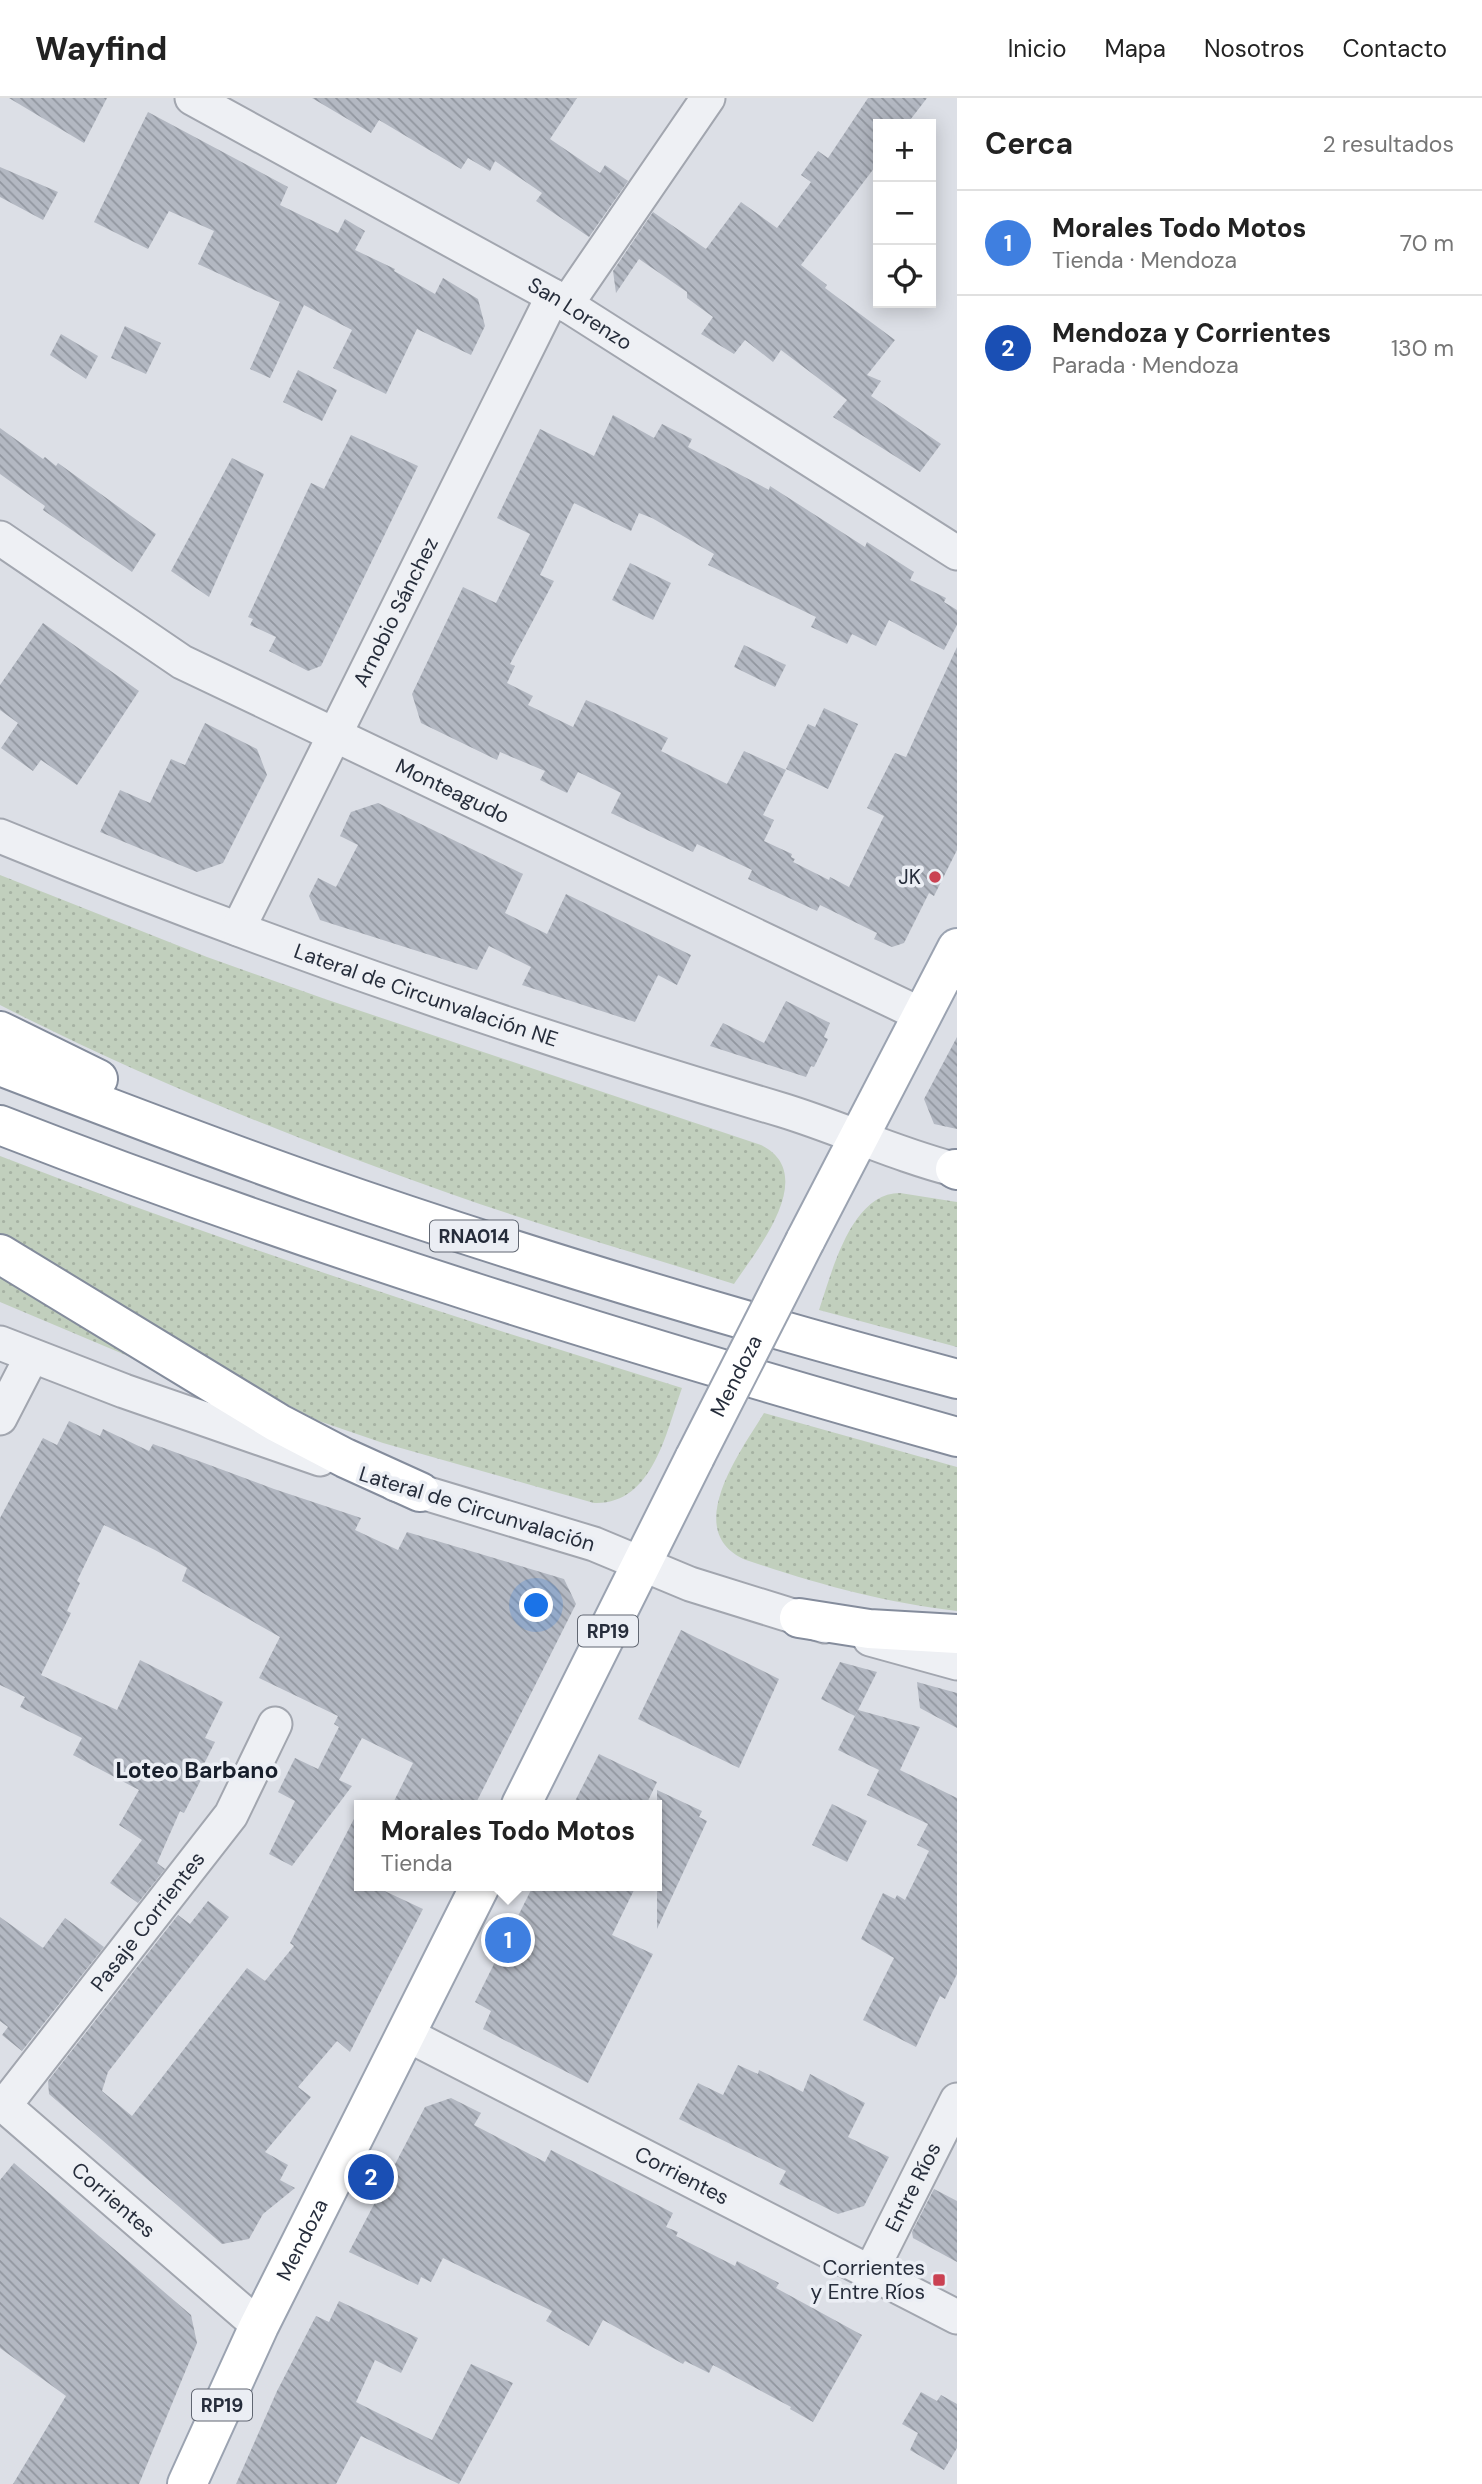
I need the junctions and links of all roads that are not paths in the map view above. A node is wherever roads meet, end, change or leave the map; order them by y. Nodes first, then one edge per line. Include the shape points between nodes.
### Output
1 (192, 98) edge
2 (708, 98) edge
3 (560, 300) junction
4 (0, 538) edge
5 (957, 552) edge
6 (335, 735) junction
7 (0, 836) edge
8 (238, 929) junction
9 (957, 948) edge
10 (922, 1015) junction
11 (0, 1031) edge
12 (0, 1066) edge
13 (0, 1125) edge
14 (859, 1138) junction
15 (956, 1170) edge
16 (315, 1183) junction
17 (0, 1254) edge
18 (0, 1343) edge
19 (32, 1356) junction
20 (957, 1379) edge
21 (0, 1418) edge
22 (957, 1437) edge
23 (420, 1492) junction
24 (642, 1564) junction
25 (799, 1618) junction
26 (957, 1634) edge
27 (957, 1663) edge
28 (275, 1724) dead end
29 (524, 1800) edge
30 (478, 1891) edge
31 (406, 2034) junction
32 (957, 2099) edge
33 (2, 2104) edge
34 (870, 2273) junction
35 (957, 2317) edge
36 (259, 2326) junction
37 (187, 2484) edge

1 - 3 street, San Lorenzo
2 - 3 street, Arnobio Sánchez
3 - 5 street, San Lorenzo
3 - 6 street, Arnobio Sánchez
4 - 6 street, Monteagudo via 182,662
6 - 8 street, Arnobio Sánchez
6 - 10 street, Monteagudo
7 - 8 street, Lateral de Circunvalación NE
8 - 14 street, Lateral de Circunvalación NE
9 - 10 main road, Mendoza
10 - 14 main road, Mendoza
11 - 16 main road
12 - 16 main road, RNA014
13 - 22 main road, RNA014 via 379,1263 696,1363
14 - 15 street, Lateral de Circunvalación NE
14 - 24 main road, Mendoza / RP19, bridge
16 - 20 main road, RNA014 via 665,1295
17 - 23 main road via 278,1423
18 - 19 street, Lateral de Circunvalación
19 - 21 street
19 - 23 street, Lateral de Circunvalación via 212,1423
23 - 24 street, Lateral de Circunvalación via 594,1544
24 - 25 street, Lateral de Circunvalación
24 - 29 main road, Mendoza / RP19
25 - 26 main road via 869,1629
25 - 27 street, Lateral de Circunvalación
28 - 33 street, Pasaje Corrientes via 231,1815
30 - 31 main road, Mendoza / RP19
31 - 34 street, Corrientes
31 - 36 main road, Mendoza / RP19
32 - 34 street, Entre Ríos
33 - 36 street, Corrientes
34 - 35 street, Corrientes
36 - 37 main road, Mendoza / RP19

